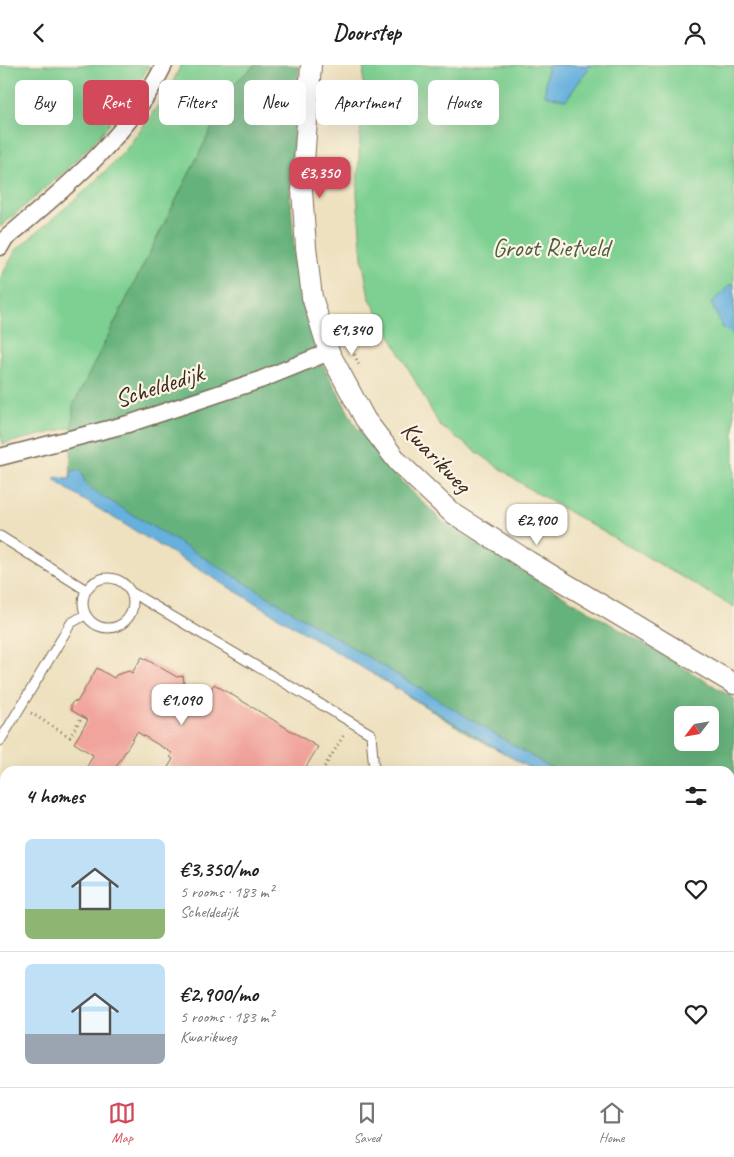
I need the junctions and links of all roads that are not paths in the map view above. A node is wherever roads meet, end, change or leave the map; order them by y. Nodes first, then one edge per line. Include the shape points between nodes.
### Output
1 (164, 65) edge
2 (311, 65) edge
3 (0, 247) edge
4 (326, 344) junction
5 (0, 457) edge
6 (0, 536) edge
7 (86, 590) junction
8 (130, 592) junction
9 (85, 615) junction
10 (734, 684) edge
11 (0, 741) edge
12 (374, 766) edge

1 - 3 street via 113,141
2 - 4 street via 302,190 312,297
4 - 5 street, Scheldedijk via 260,380 128,424
4 - 10 street, Kwarikweg via 364,419 398,462 450,512
6 - 7 lane
7 - 8 lane via 105,578 120,581
7 - 9 lane via 82,606
8 - 9 lane via 132,609 123,624 106,629 90,622
8 - 12 lane via 371,735
9 - 11 lane via 71,623

